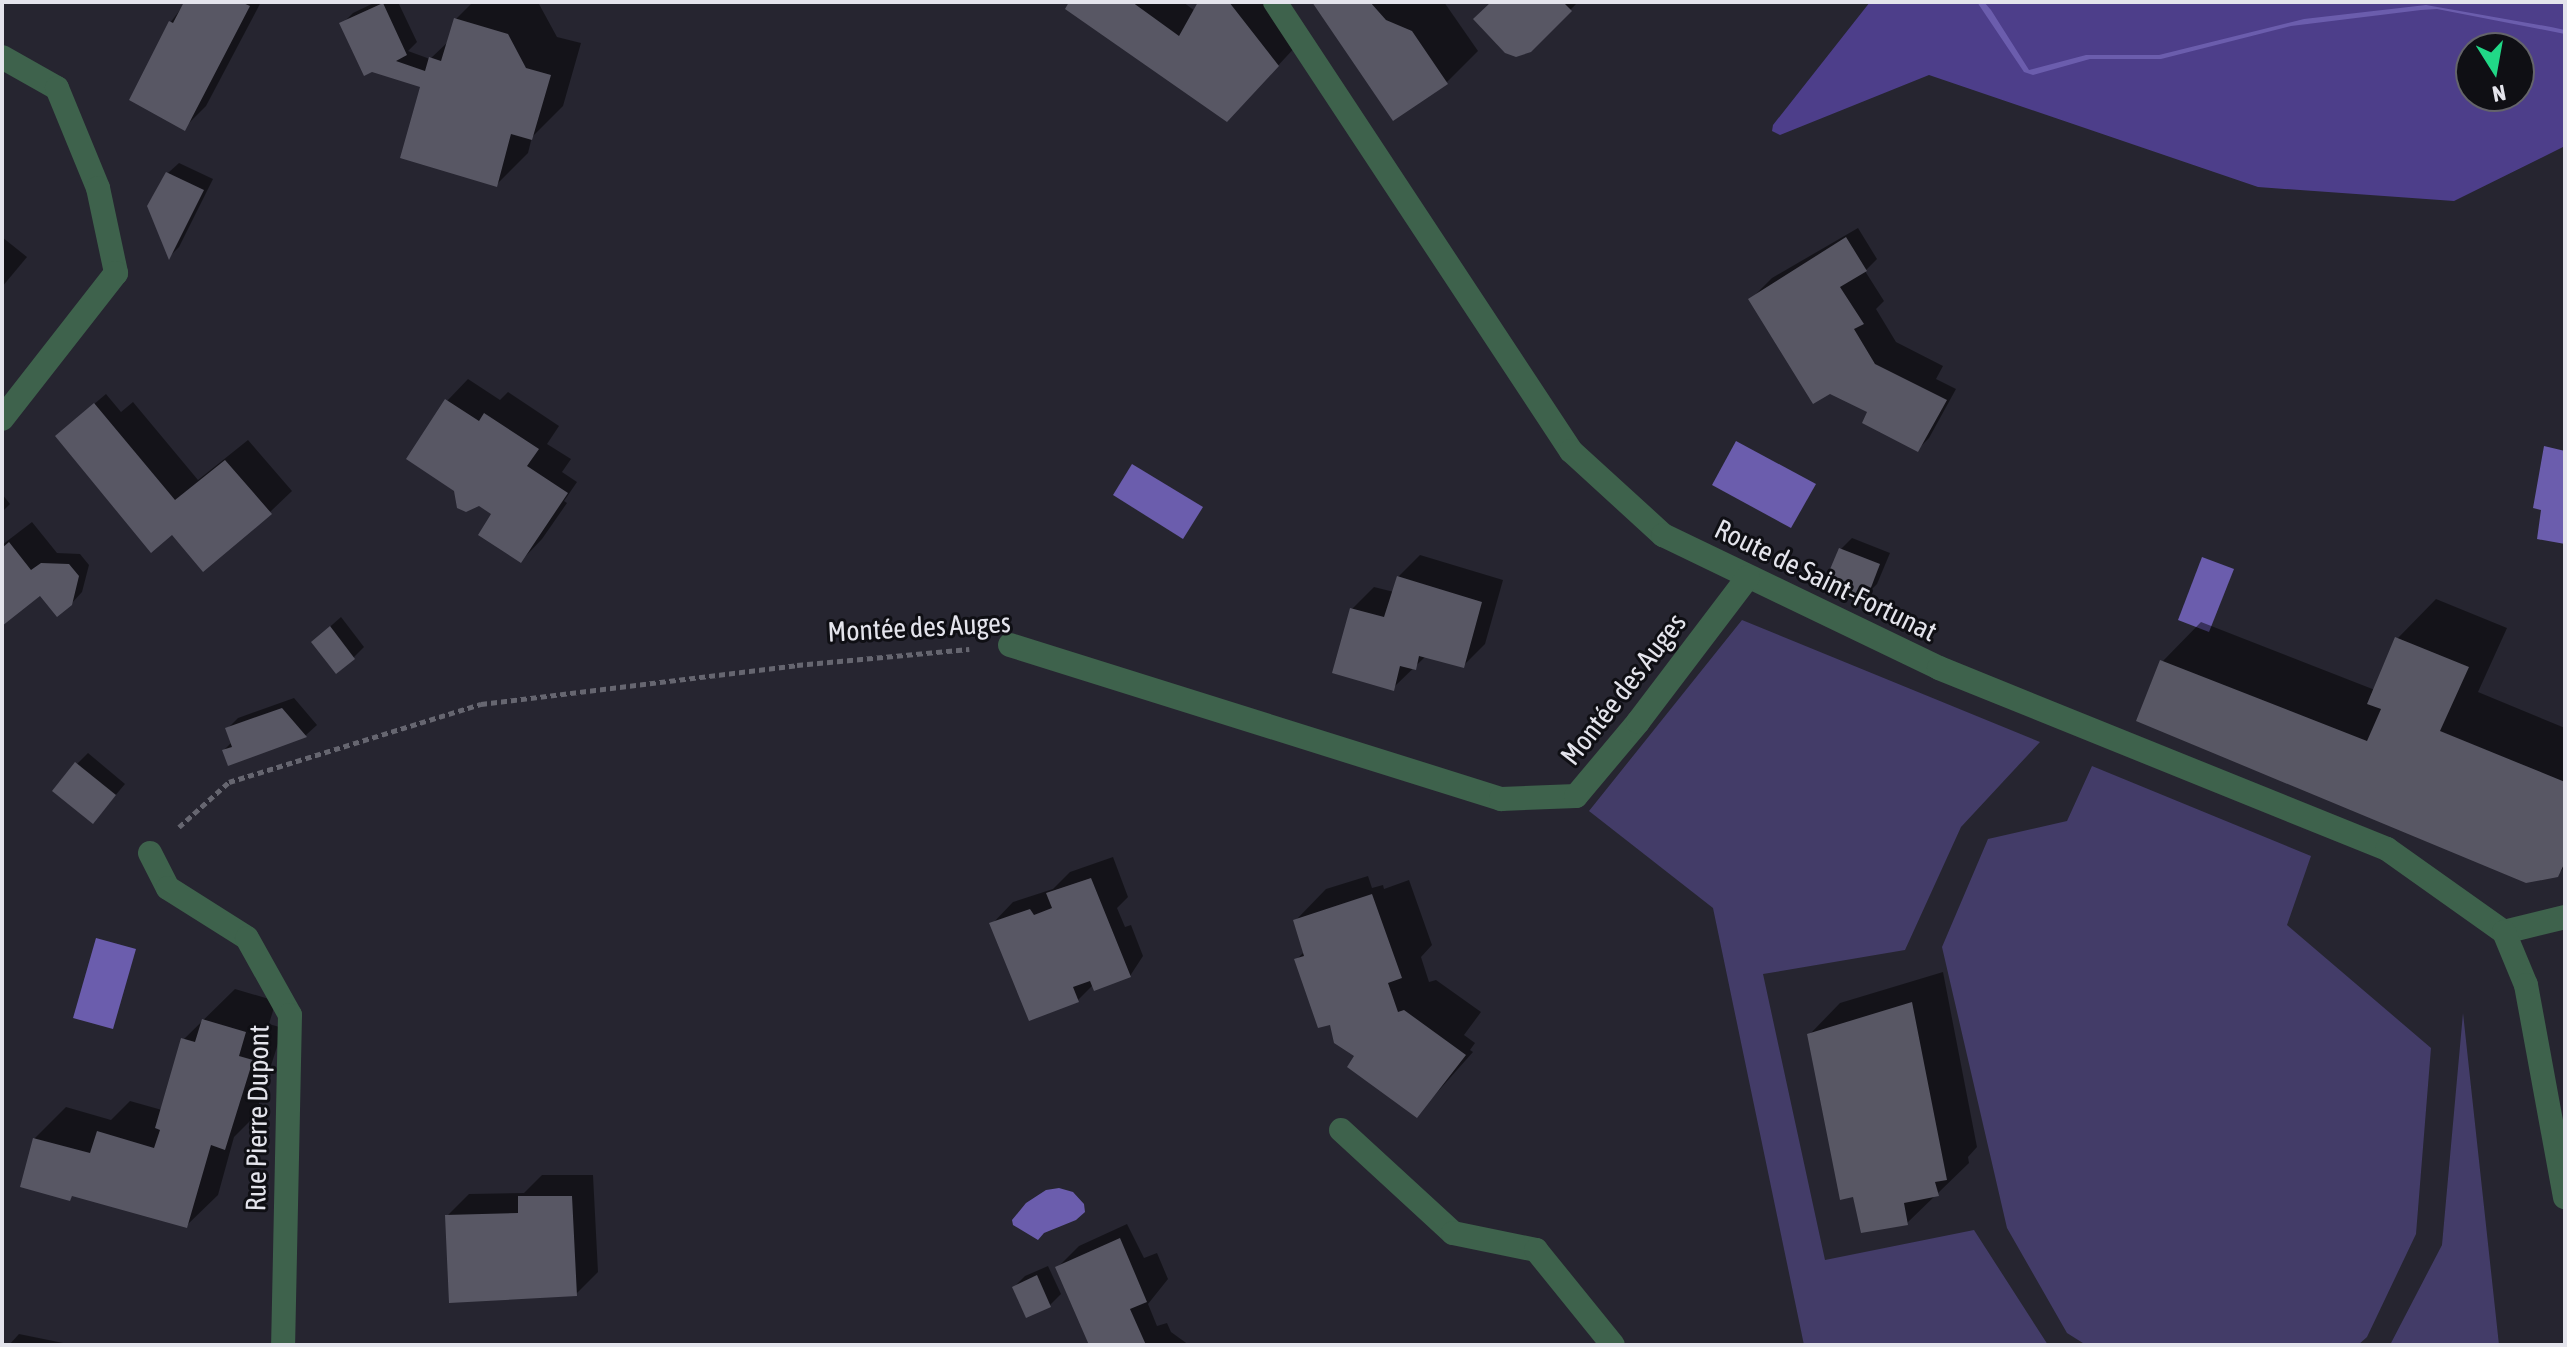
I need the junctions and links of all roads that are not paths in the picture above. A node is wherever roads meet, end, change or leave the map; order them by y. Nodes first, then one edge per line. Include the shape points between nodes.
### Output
1 (1275, 2) edge
2 (2, 57) edge
3 (2, 419) edge
4 (1748, 577) junction
5 (1010, 645) road end
6 (150, 853) road end
7 (2565, 917) edge
8 (2504, 932) junction
9 (1341, 1130) dead end
10 (2565, 1197) edge
11 (283, 1345) edge
12 (1613, 1345) edge

1 - 4 street, Route de Saint-Fortunat via 1571,451 1663,535
2 - 3 street via 57,88 98,188 116,273
4 - 5 street, Montée des Auges via 1576,796 1501,799
4 - 8 street, Route de Saint-Fortunat via 1939,668 2387,849
6 - 11 street, Rue Pierre Dupont via 168,888 247,938 290,1015
7 - 8 street
8 - 10 street via 2526,985
9 - 12 street via 1453,1233 1536,1250

